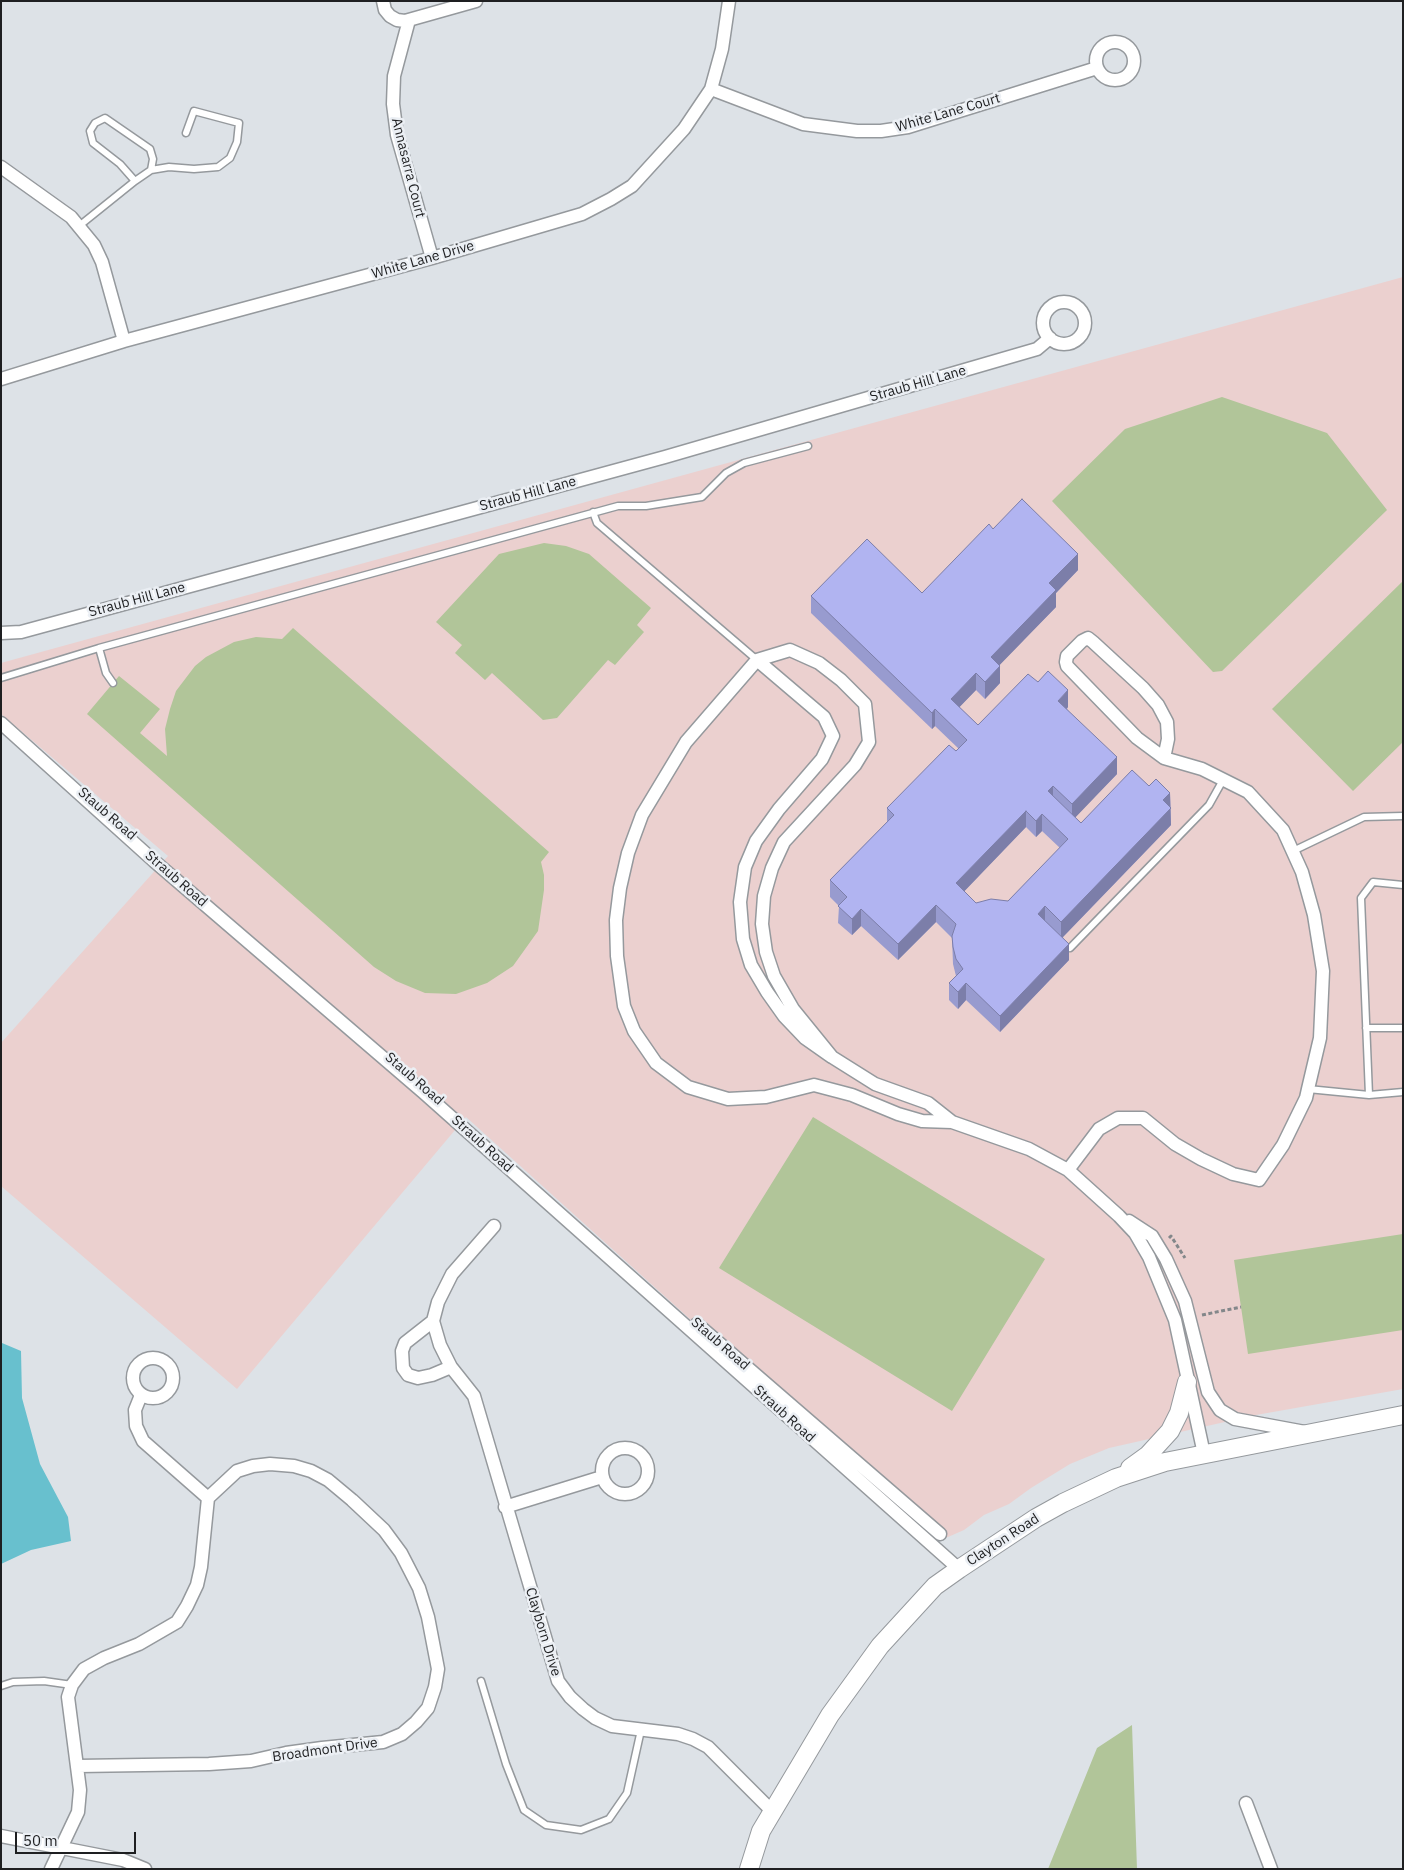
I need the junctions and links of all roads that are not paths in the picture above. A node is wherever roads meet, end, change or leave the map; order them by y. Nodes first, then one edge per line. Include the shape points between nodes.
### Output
1 (383, 1) edge
2 (476, 1) edge
3 (729, 1) edge
4 (409, 20) junction
5 (1097, 68) dead end
6 (711, 90) junction
7 (186, 133) dead end
8 (1, 167) edge
9 (151, 170) junction
10 (135, 181) junction
11 (79, 226) junction
12 (432, 258) junction
13 (1050, 338) dead end
14 (124, 342) junction
15 (1, 379) edge
16 (808, 446) dead end
17 (593, 512) junction
18 (1, 633) edge
19 (100, 648) junction
20 (757, 660) junction
21 (1, 678) edge
22 (113, 683) dead end
23 (1, 723) edge
24 (1164, 758) junction
25 (1223, 780) junction
26 (1403, 816) edge
27 (1293, 851) junction
28 (1403, 885) edge
29 (1070, 948) edge
30 (1366, 1028) junction
31 (1403, 1028) edge
32 (832, 1057) junction
33 (1308, 1089) junction
34 (1403, 1092) edge
35 (1369, 1095) junction
36 (952, 1122) junction
37 (1068, 1170) junction
38 (1119, 1216) junction
39 (494, 1226) dead end
40 (433, 1321) junction
41 (451, 1367) junction
42 (1187, 1382) junction
43 (140, 1395) dead end
44 (1403, 1415) edge
45 (1310, 1433) junction
46 (1204, 1454) junction
47 (602, 1477) dead end
48 (1118, 1477) junction
49 (208, 1498) junction
50 (505, 1507) junction
51 (940, 1534) dead end
52 (959, 1569) junction
53 (482, 1681) dead end
54 (72, 1685) junction
55 (1, 1686) edge
56 (641, 1730) junction
57 (78, 1766) junction
58 (1246, 1803) dead end
59 (772, 1811) junction
60 (1, 1836) edge
61 (62, 1848) junction
62 (51, 1869) edge
63 (145, 1869) edge
64 (749, 1869) edge
65 (1271, 1869) edge

1 - 4 street via 390,16
2 - 4 street
3 - 6 street, White Lane Drive via 722,49
4 - 12 street, Annasarra Court via 395,69 393,104 397,136
5 - 6 street, White Lane Court via 908,127 881,131 803,124
6 - 12 street, White Lane Drive via 668,147 632,186 611,200 582,214
7 - 9 lane via 194,112 239,123 237,142 230,158 218,167
8 - 11 street
9 - 10 lane
9 - 10 lane via 153,159 150,149 105,118 95,123 90,131 93,143 120,164
10 - 11 lane
11 - 14 street via 102,262
12 - 14 street, White Lane Drive
13 - 18 street, Straub Hill Lane via 1037,349 665,457 20,632
14 - 15 street, White Lane Drive
16 - 17 lane via 744,463 726,473 702,497 646,506 618,506
17 - 19 lane
17 - 20 lane via 596,523
19 - 21 lane
19 - 22 lane via 106,673
20 - 32 street via 824,717 833,736 822,759 756,841 742,880 743,939 751,965 784,1016
20 - 32 street via 790,650 819,663 865,704 869,742 855,765 784,842 764,896 762,924 774,976 793,1009
20 - 36 street via 686,742 642,815 628,853 616,920 617,956 624,1006 634,1031 656,1063 688,1087 728,1099 766,1097 814,1085 852,1095 922,1121
23 - 51 street, Staub Road
23 - 52 street, Straub Road via 154,861 423,1092
24 - 24 street via 1136,738 1067,666 1067,656 1082,641 1088,638 1093,642 1158,705 1167,722
24 - 25 street via 1202,769
25 - 27 street via 1248,792 1283,830
25 - 29 lane via 1209,805
26 - 27 lane via 1364,817
27 - 33 street via 1314,915 1323,971 1320,1038
28 - 30 lane via 1373,882 1360,898
30 - 31 lane
30 - 35 lane
32 - 36 street via 875,1084 928,1103
33 - 35 lane
33 - 37 street via 1283,1145 1259,1180 1233,1174 1201,1159 1175,1144 1143,1118 1118,1118 1099,1128
34 - 35 lane
36 - 37 street via 1029,1149
37 - 38 street
38 - 42 street via 1135,1233 1149,1257 1175,1320
38 - 45 street via 1152,1236 1166,1259 1185,1301 1208,1392 1220,1410 1236,1419
39 - 40 street via 452,1274
40 - 41 street, Clayborn Drive
40 - 41 street via 406,1343 402,1351 403,1368 408,1375 418,1378 432,1376
41 - 50 street, Clayborn Drive via 474,1396
42 - 46 street
42 - 48 main road via 1170,1431 1148,1456
43 - 49 street via 135,1410 136,1426 144,1441
44 - 45 main road, Clayton Road
45 - 46 main road, Clayton Road
46 - 48 main road, Clayton Road
47 - 50 street
48 - 52 main road, Clayton Road via 1017,1529
49 - 54 street via 197,1585 177,1622 84,1669
49 - 57 street, Broadmont Drive via 237,1471 270,1464 294,1466 328,1480 384,1530 419,1588 428,1617 438,1669 428,1708 402,1734 383,1742 286,1753 250,1761
50 - 56 street, Clayborn Drive via 558,1681 570,1697 595,1718 612,1726
52 - 59 main road, Clayton Road via 935,1586 880,1646 830,1714
53 - 56 lane via 506,1764 524,1810 546,1825 581,1830 609,1819 626,1793
54 - 55 lane via 44,1681 13,1682
54 - 57 street via 68,1697
56 - 59 street, Clayborn Drive via 678,1734 708,1747
57 - 61 street via 78,1812
58 - 65 street
59 - 64 main road, Clayton Road via 761,1831
60 - 61 street
61 - 62 street
61 - 63 street via 123,1860

